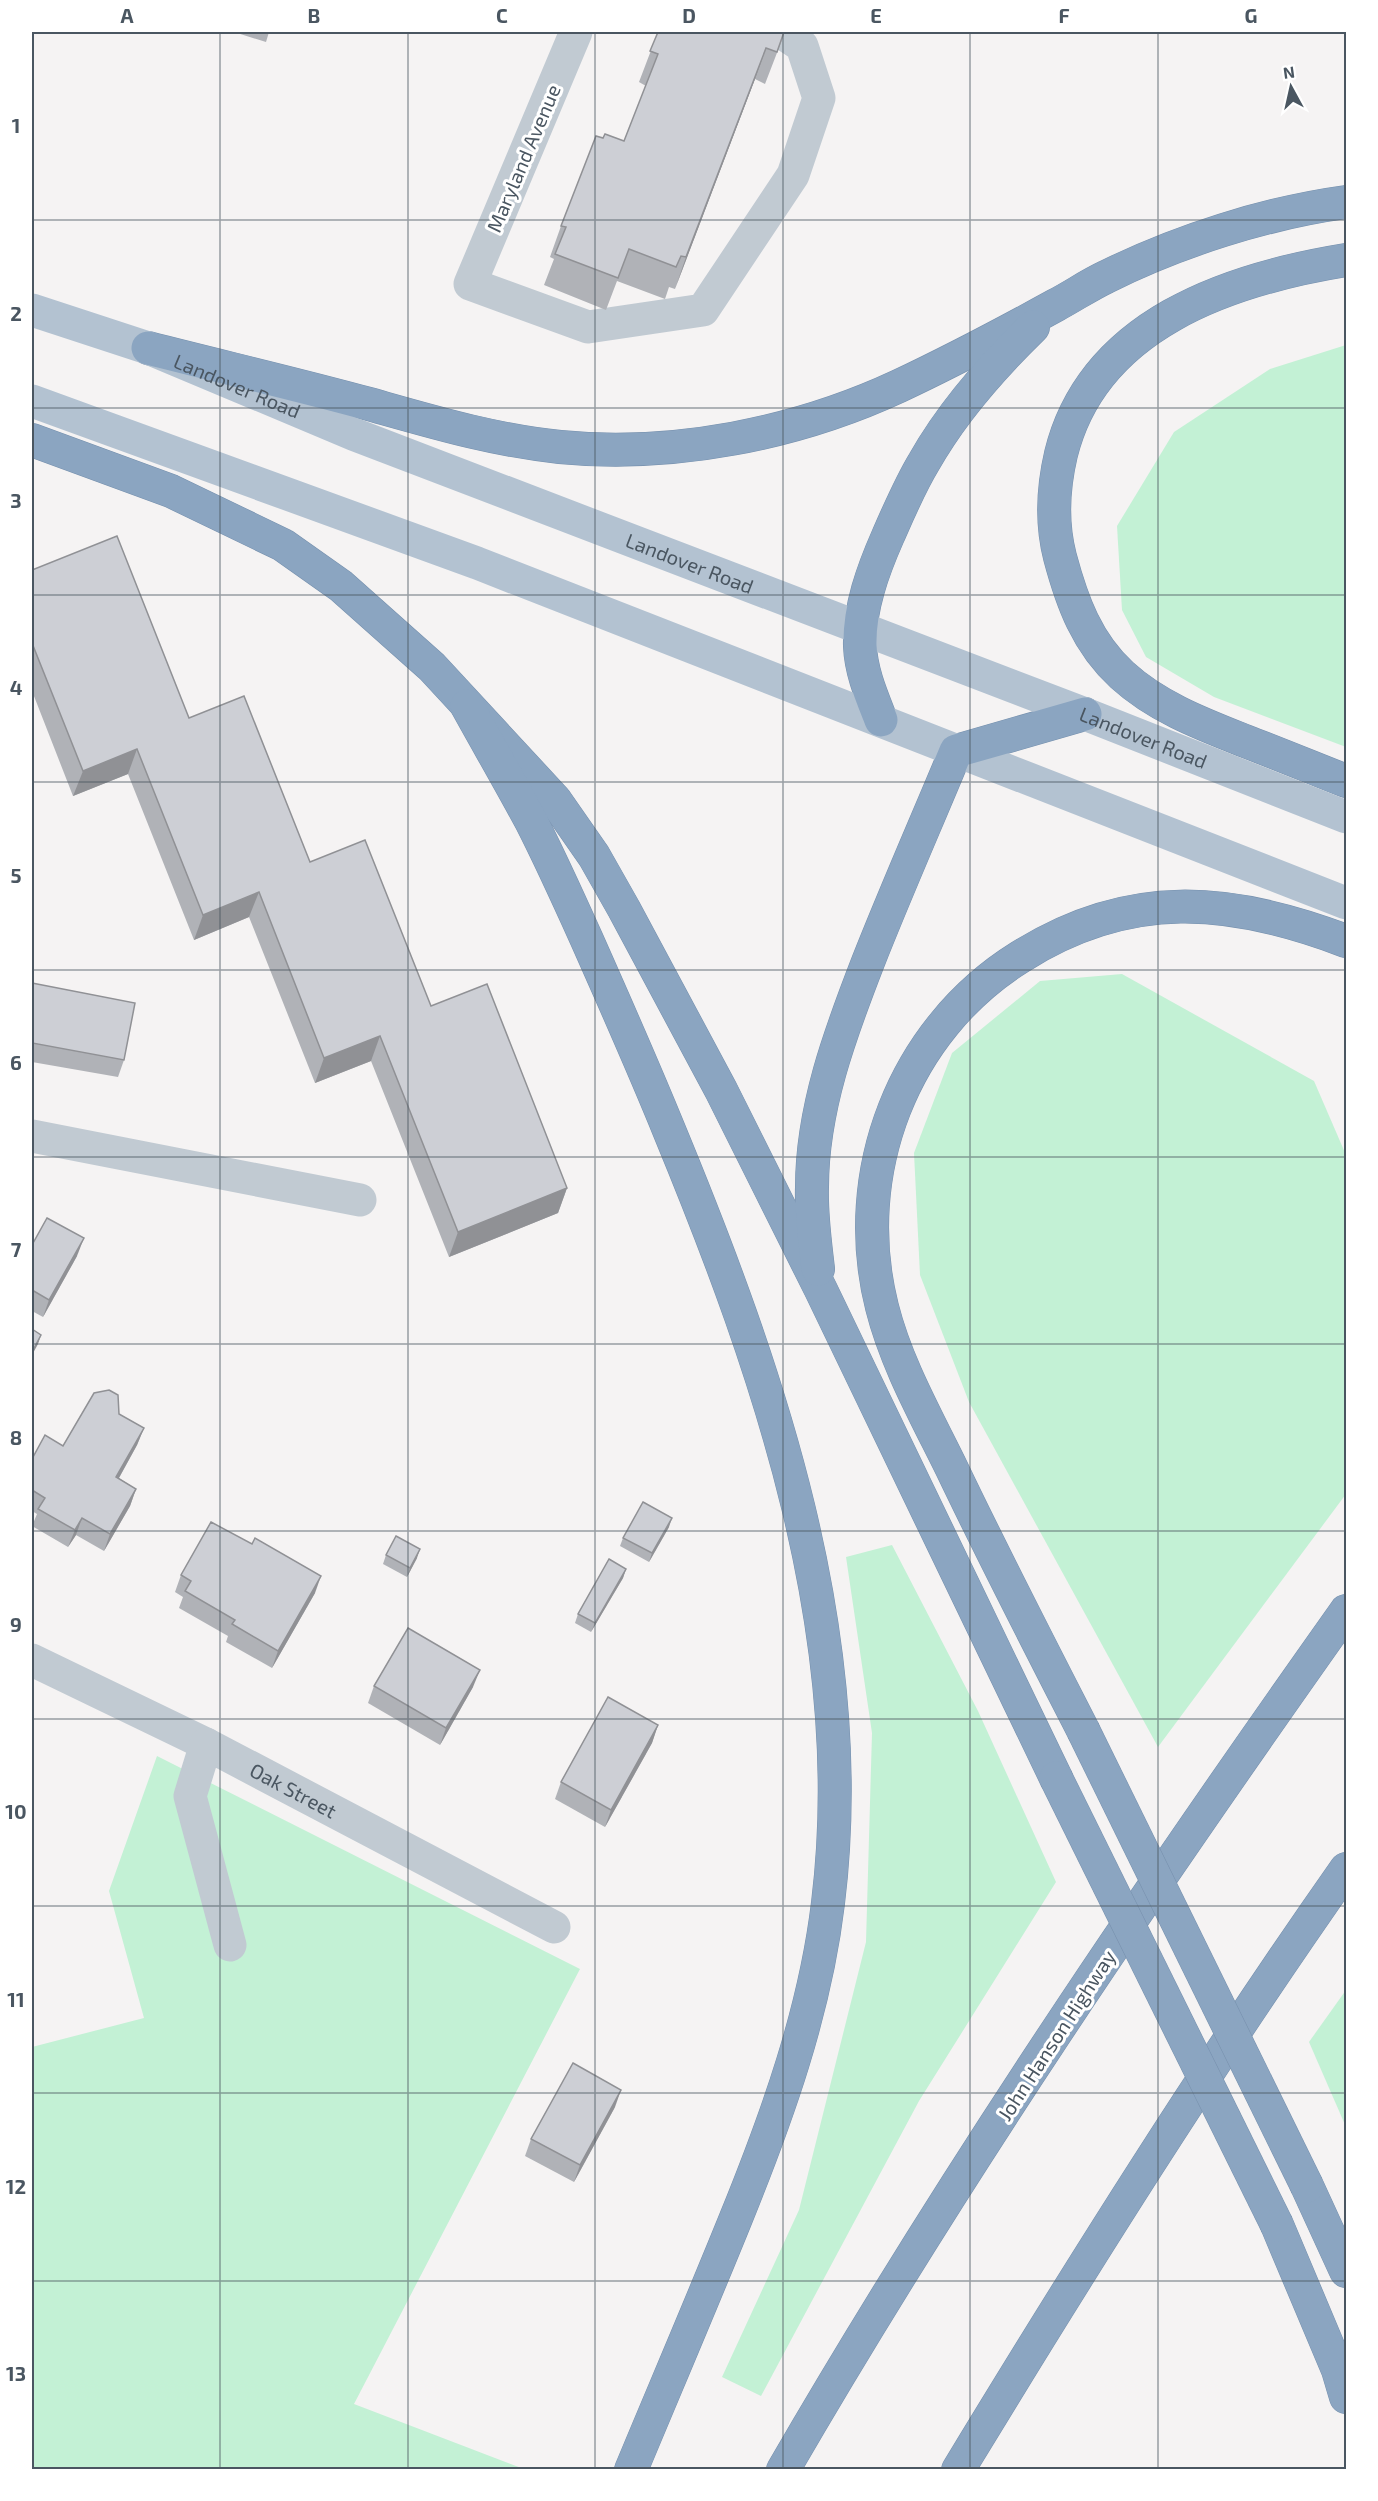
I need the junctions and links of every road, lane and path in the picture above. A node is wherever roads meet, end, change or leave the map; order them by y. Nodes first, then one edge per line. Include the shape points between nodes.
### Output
1 (576, 32) edge
2 (781, 32) edge
3 (1347, 202) edge
4 (1347, 260) edge
5 (1056, 305) junction
6 (32, 310) edge
7 (148, 348) junction
8 (32, 401) edge
9 (32, 440) edge
10 (861, 628) junction
11 (467, 706) junction
12 (1085, 714) junction
13 (881, 720) junction
14 (956, 751) junction
15 (1347, 781) edge
16 (1347, 817) edge
17 (1347, 903) edge
18 (1347, 940) edge
19 (32, 1136) edge
20 (360, 1200) dead end
21 (821, 1290) junction
22 (1347, 1611) edge
23 (32, 1660) edge
24 (206, 1744) junction
25 (1347, 1869) edge
26 (554, 1927) dead end
27 (230, 1945) dead end
28 (1347, 2271) edge
29 (1347, 2397) edge
30 (631, 2469) edge
31 (783, 2469) edge
32 (958, 2469) edge

1 - 2 street, Maryland Avenue via 470,284 588,327 703,310 793,175 819,98 802,46
3 - 5 highway via 1275,216 1153,255
4 - 15 highway via 1257,279 1204,298 1161,320 1127,346 1100,375 1076,410 1055,478 1053,513 1058,548 1078,616 1093,642 1122,675 1187,718
5 - 7 highway via 907,382 849,407 746,436 650,447 562,447 472,434
5 - 10 highway via 1008,351 924,461 876,562
6 - 7 main road, Landover Road
7 - 10 main road, Landover Road via 352,434
8 - 13 main road via 466,560
9 - 11 highway via 171,491 283,545 385,623
10 - 12 main road, Landover Road
10 - 13 highway via 865,674
11 - 21 highway via 555,800 594,855 671,994
11 - 30 highway via 532,824 574,911 650,1084 749,1338 807,1547 833,1719 835,1779 828,1902 804,2027 761,2157
12 - 14 highway
12 - 16 main road, Landover Road
13 - 14 main road
14 - 17 main road
14 - 21 highway via 868,963 828,1077 815,1143 812,1186
18 - 28 highway, bridge via 1247,911 1153,908 1080,925 1006,965 939,1027 897,1099 876,1172 873,1242 882,1306 891,1336 935,1436
19 - 20 street
21 - 29 highway, bridge via 1276,2225
22 - 31 highway, John Hanson Highway via 1188,1834 936,2219
23 - 24 street, Oak Street
24 - 26 street, Oak Street
24 - 27 street via 190,1796
25 - 32 highway via 1260,1992

